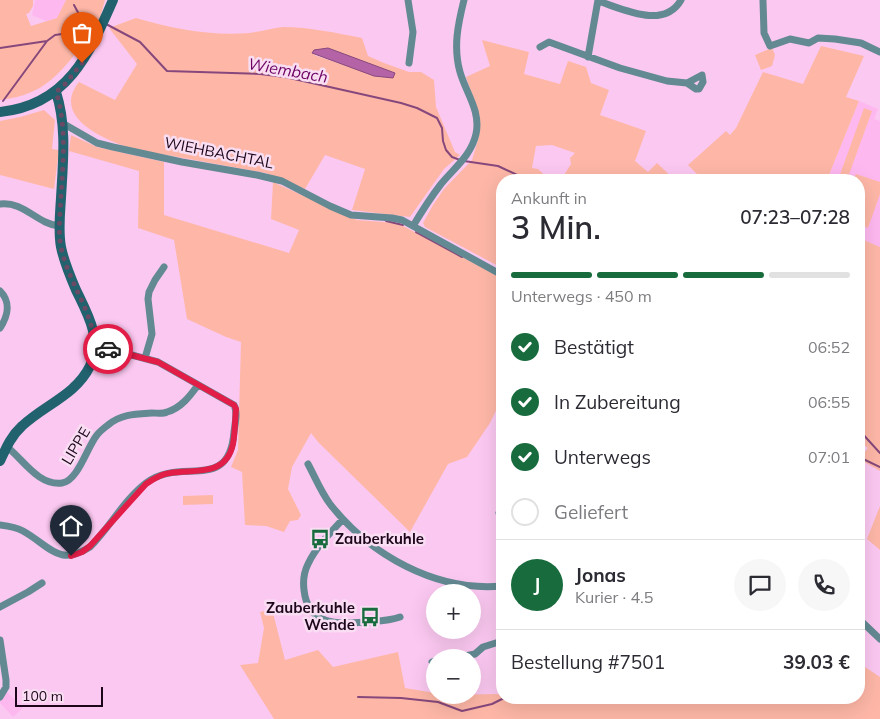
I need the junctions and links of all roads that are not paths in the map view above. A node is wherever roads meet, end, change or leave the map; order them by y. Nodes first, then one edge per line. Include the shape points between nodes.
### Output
1 (112, 0) edge
2 (408, 0) edge
3 (464, 0) edge
4 (681, 0) edge
5 (598, 1) edge
6 (763, 1) edge
7 (540, 47) dead end
8 (880, 52) edge
9 (588, 57) junction
10 (409, 63) dead end
11 (687, 83) dead end
12 (56, 92) junction
13 (0, 112) edge
14 (64, 124) junction
15 (0, 204) edge
16 (59, 226) junction
17 (413, 226) junction
18 (164, 266) dead end
19 (496, 272) edge
20 (0, 291) edge
21 (0, 328) edge
22 (95, 347) junction
23 (145, 358) junction
24 (198, 385) junction
25 (6, 446) junction
26 (0, 461) edge
27 (308, 464) dead end
28 (343, 519) junction
29 (0, 525) edge
30 (42, 583) dead end
31 (496, 586) edge
32 (0, 607) edge
33 (400, 617) dead end
34 (865, 625) edge
35 (880, 639) edge
36 (0, 640) edge
37 (496, 642) edge
38 (481, 649) edge
39 (0, 697) edge

1 - 12 street via 88,54
2 - 10 street via 413,32
3 - 17 street via 458,22 456,52 460,72 475,107 476,134 463,160 442,183
4 - 5 street via 666,14 652,16
5 - 9 street
6 - 8 street via 764,33 770,46 790,39 808,43 818,38 861,43
7 - 9 street via 549,42
9 - 11 street via 667,81
12 - 13 street via 23,107
12 - 14 street
14 - 16 street
14 - 17 street, WIEHBACHTAL via 97,143 282,181 351,215 392,218
15 - 16 street via 18,206 45,223
16 - 22 street via 66,264 92,322
17 - 19 street, WIEHBACHTAL
18 - 23 street via 149,292 152,334
20 - 21 street via 8,305
22 - 23 street
22 - 25 street via 81,380 21,427
23 - 24 street
24 - 25 street, LIPPE via 177,407 166,413 134,414 110,423 97,434 73,477 66,482 54,483 40,477
24 - 29 street via 236,409 233,444 218,467 169,473 153,479 137,492 90,546 71,556 53,552 18,528
25 - 26 street
27 - 28 street via 329,502
28 - 31 street via 373,546 408,567 452,582
28 - 33 street via 322,542 307,566 303,583 309,607 318,617 339,624 389,621
30 - 32 street
34 - 35 street
36 - 39 street via 6,687
37 - 38 street

